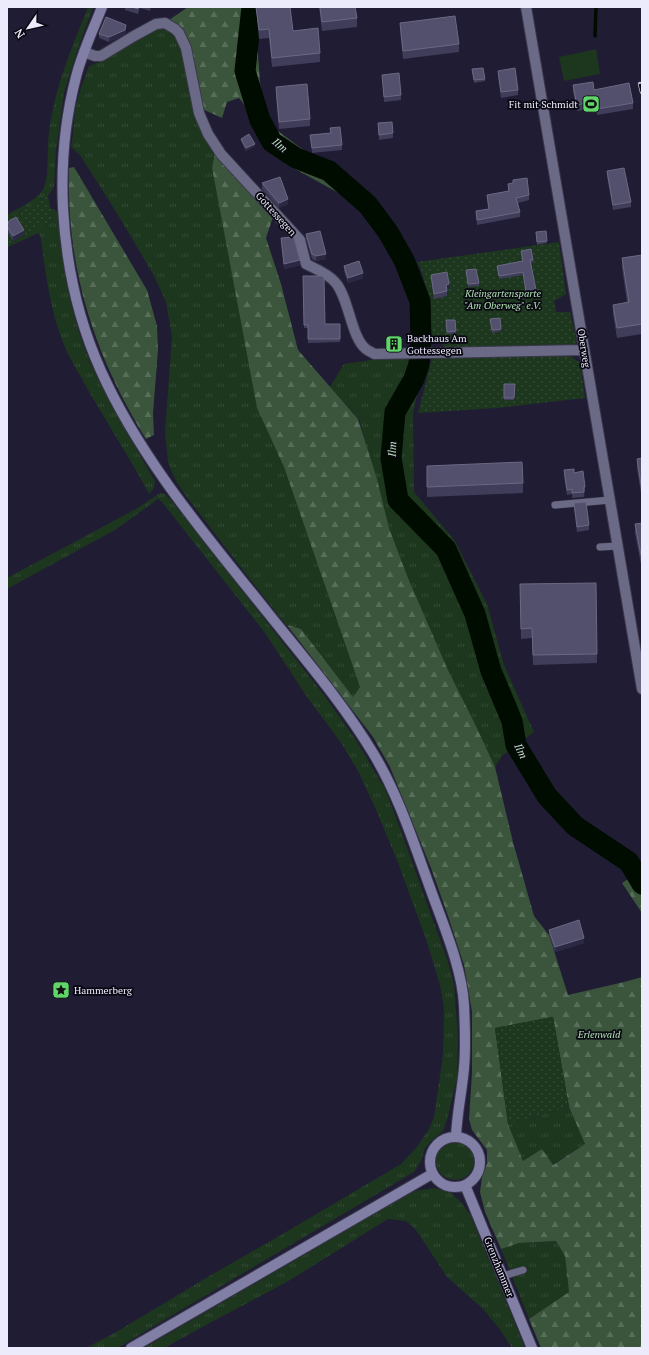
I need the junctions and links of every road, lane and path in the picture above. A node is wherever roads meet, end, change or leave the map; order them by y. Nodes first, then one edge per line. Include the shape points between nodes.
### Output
1 (102, 7) edge
2 (526, 7) edge
3 (84, 52) junction
4 (584, 350) junction
5 (610, 500) junction
6 (555, 505) dead end
7 (618, 546) junction
8 (600, 548) dead end
9 (642, 689) edge
10 (456, 1136) junction
11 (432, 1174) junction
12 (465, 1185) junction
13 (523, 1270) dead end
14 (503, 1276) junction
15 (131, 1348) edge
16 (532, 1348) edge

1 - 3 main road
2 - 4 street, Oberweg
3 - 4 street, Gottessegen via 101,56 156,24 165,23 175,29 188,58 199,112 215,146 300,240 306,264 336,282 360,342 374,354
3 - 10 main road via 70,106 62,187 64,230 71,276 86,332 101,371 116,400 161,474 200,528 350,718 389,781 439,912 460,979 466,1034
4 - 5 street, Oberweg
5 - 6 lane
5 - 7 street, Oberweg
7 - 8 lane
7 - 9 street, Oberweg
10 - 11 main road via 437,1143 432,1150 429,1161
10 - 12 main road via 472,1143 480,1156 478,1172
11 - 12 main road via 444,1185
11 - 15 main road
12 - 14 main road, Grenzhammer
13 - 14 lane
14 - 16 main road, Grenzhammer

